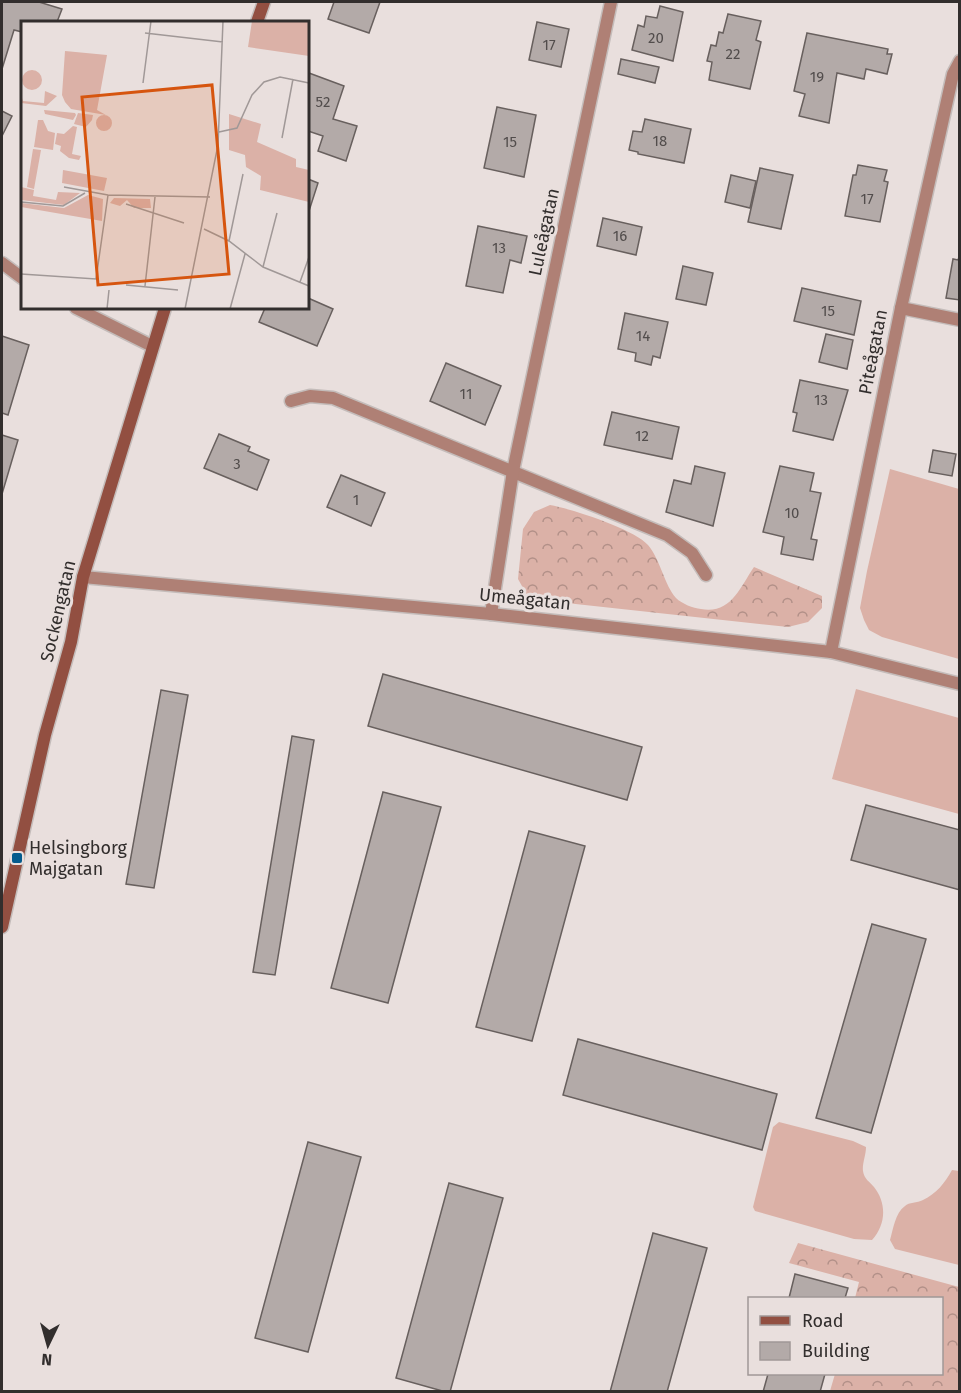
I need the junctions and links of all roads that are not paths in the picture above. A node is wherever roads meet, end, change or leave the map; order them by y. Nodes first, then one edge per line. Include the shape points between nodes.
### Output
1 (264, 2) edge
2 (611, 2) edge
3 (257, 21) edge
4 (960, 61) edge
5 (2, 263) edge
6 (21, 277) edge
7 (901, 308) junction
8 (78, 309) edge
9 (165, 309) edge
10 (960, 320) edge
11 (152, 346) junction
12 (291, 400) dead end
13 (513, 471) junction
14 (706, 575) dead end
15 (83, 577) junction
16 (491, 614) junction
17 (831, 652) junction
18 (960, 684) edge
19 (2, 927) edge

1 - 3 street
2 - 13 street, Luleågatan
4 - 7 street, Piteågatan via 953,74
5 - 6 street
7 - 10 street
7 - 17 street, Piteågatan
8 - 11 street
9 - 11 street, Sockengatan
11 - 15 street, Sockengatan
12 - 13 street via 310,396 333,399
13 - 14 street via 667,535 692,553
13 - 16 street, Luleågatan
15 - 16 street, Umeågatan
15 - 19 street, Sockengatan
16 - 17 street, Umeågatan
17 - 18 street, Umeågatan

